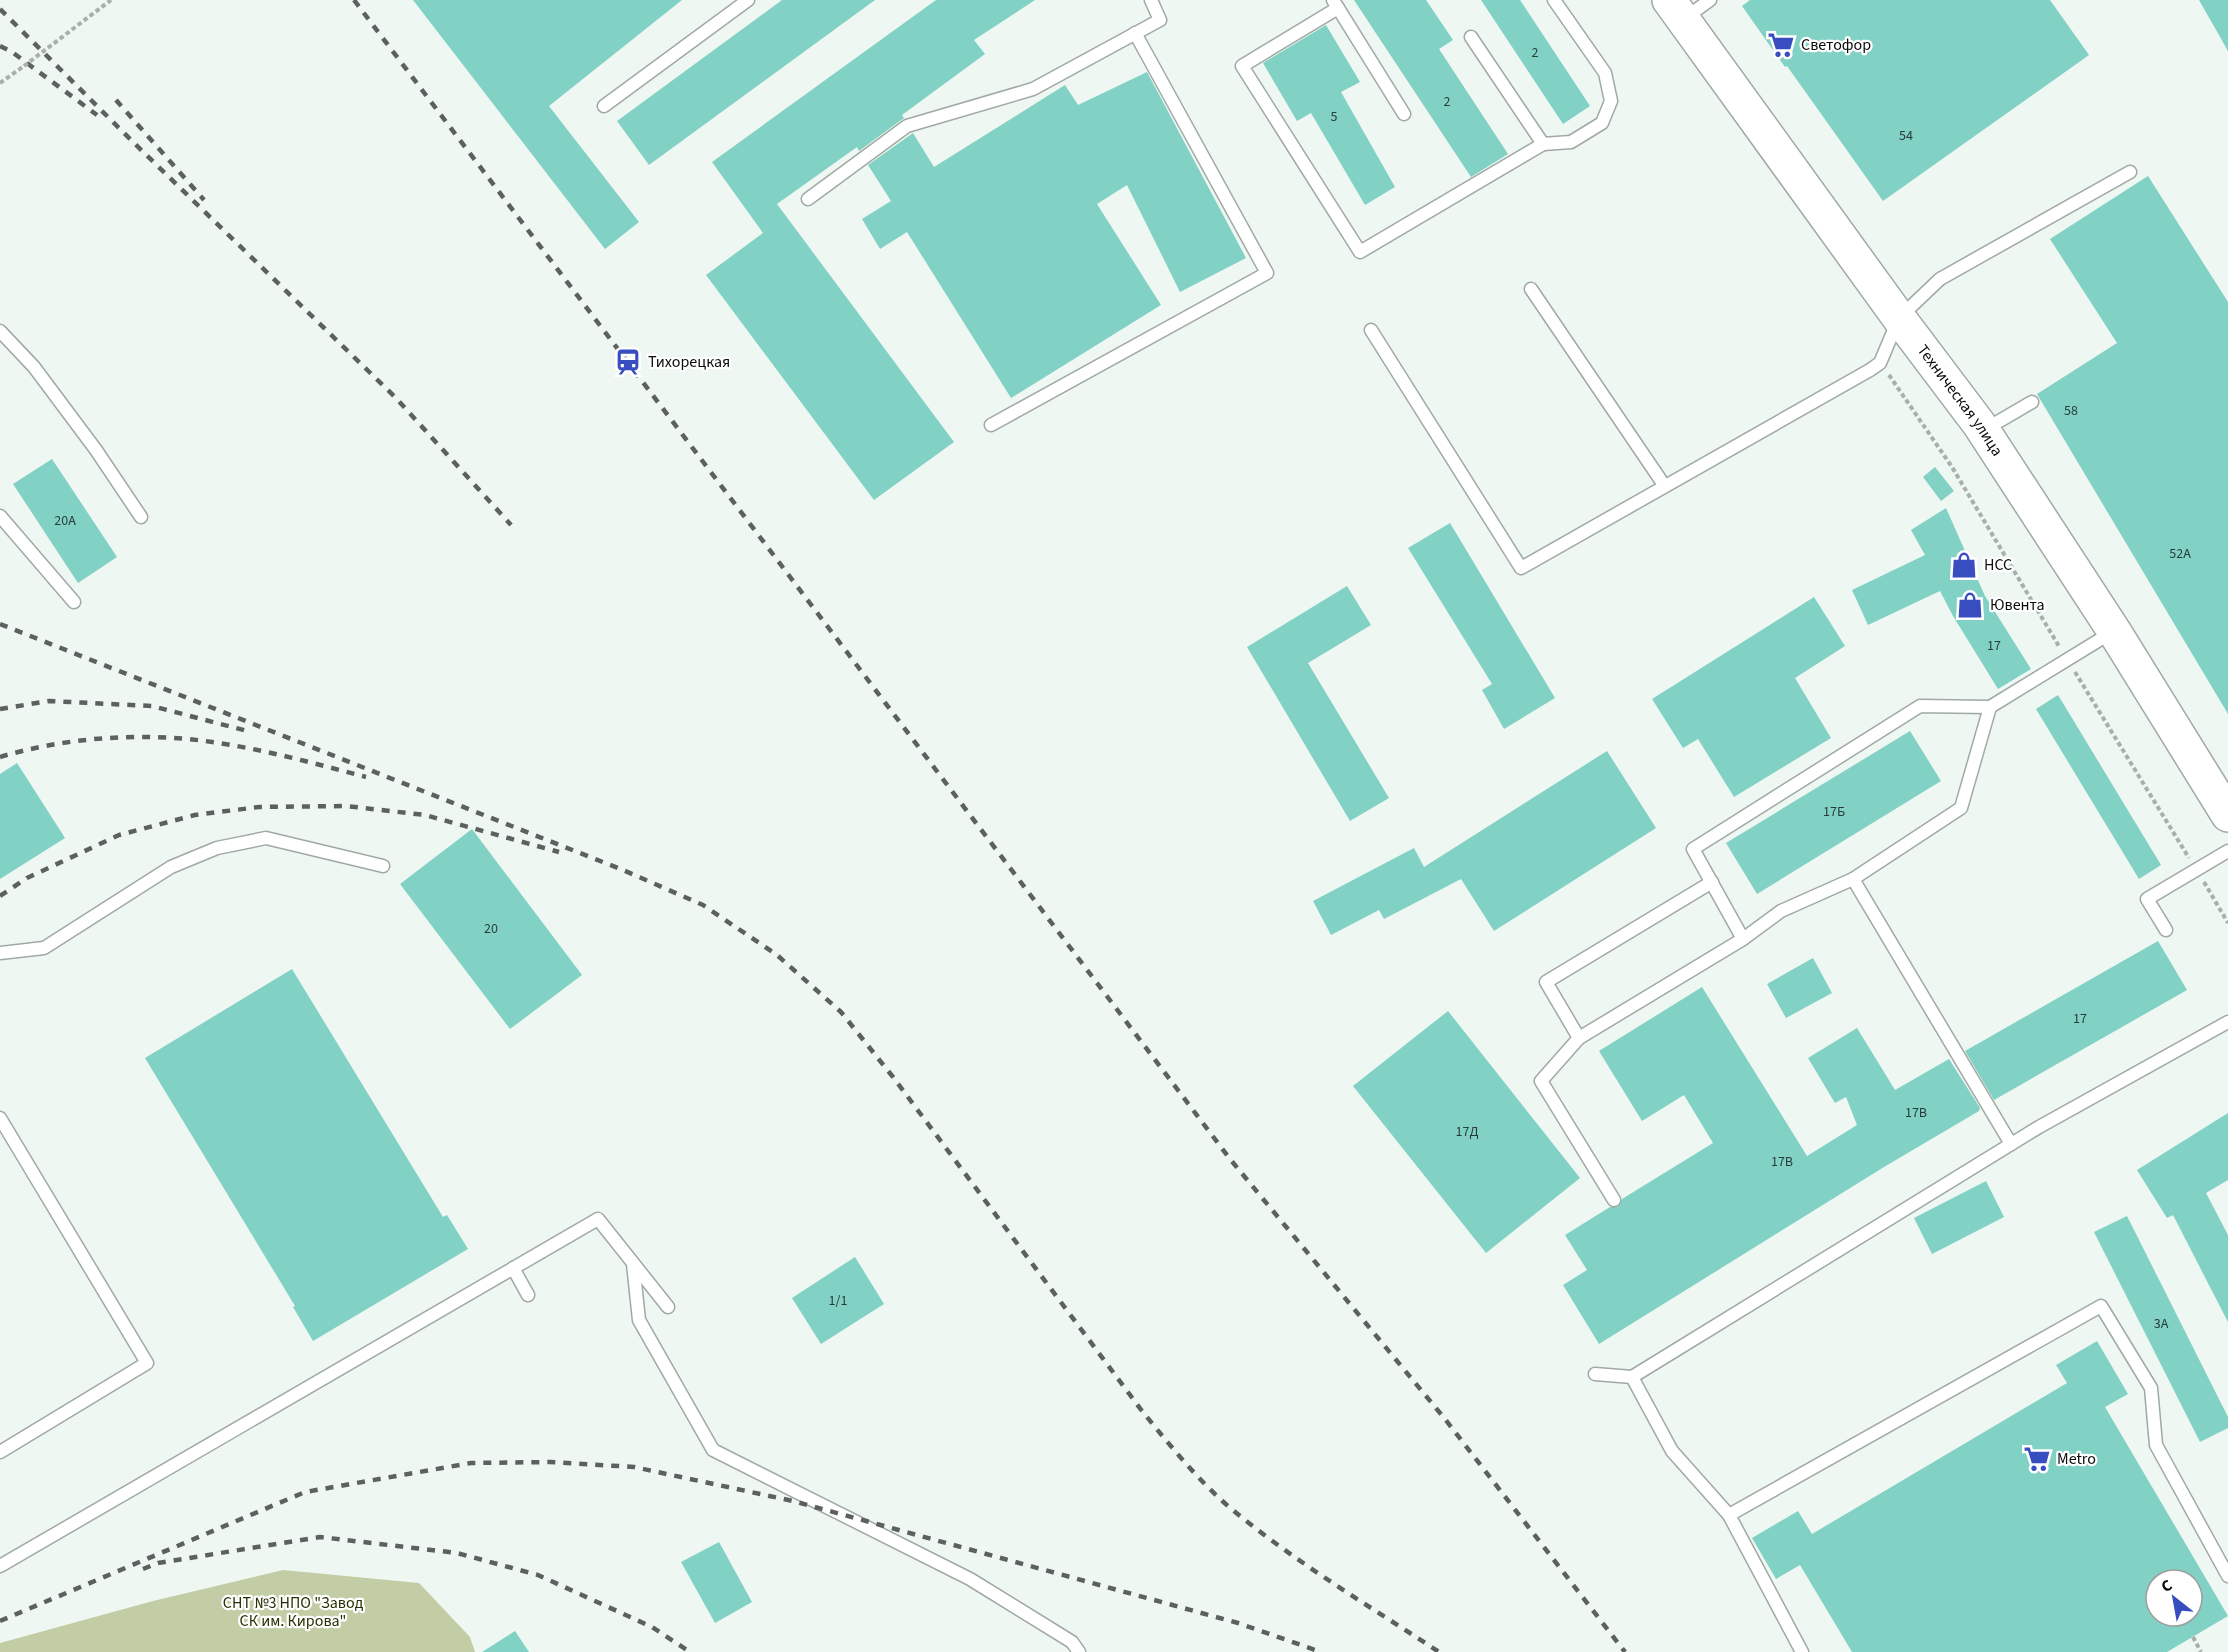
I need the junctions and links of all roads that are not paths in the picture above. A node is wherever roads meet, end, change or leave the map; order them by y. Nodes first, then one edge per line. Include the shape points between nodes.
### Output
1 (748, 0) edge
2 (1152, 0) edge
3 (1554, 0) edge
4 (1710, 0) edge
5 (1335, 4) edge
6 (1676, 10) edge
7 (1135, 33) junction
8 (1472, 37) dead end
9 (604, 106) dead end
10 (1404, 114) dead end
11 (1543, 144) junction
12 (2130, 172) dead end
13 (808, 199) dead end
14 (1531, 289) dead end
15 (1899, 318) junction
16 (0, 330) edge
17 (1371, 330) dead end
18 (2032, 402) dead end
19 (992, 425) dead end
20 (1983, 431) junction
21 (1664, 485) junction
22 (0, 516) edge
23 (141, 518) dead end
24 (74, 602) dead end
25 (2114, 631) junction
26 (1990, 708) junction
27 (2228, 815) edge
28 (2228, 851) edge
29 (383, 866) dead end
30 (1853, 879) junction
31 (1712, 882) junction
32 (2166, 930) dead end
33 (1743, 939) junction
34 (0, 953) edge
35 (2228, 1022) edge
36 (1579, 1038) junction
37 (0, 1118) edge
38 (2011, 1144) junction
39 (1614, 1200) dead end
40 (633, 1263) junction
41 (513, 1268) junction
42 (528, 1295) dead end
43 (668, 1307) dead end
44 (1595, 1374) dead end
45 (1632, 1377) junction
46 (0, 1452) edge
47 (1729, 1515) junction
48 (0, 1566) edge
49 (2228, 1576) edge
50 (1079, 1652) edge
51 (1802, 1652) edge

1 - 9 lane
2 - 7 lane via 1160,20
3 - 11 lane via 1605,73 1611,101 1602,123 1571,142
4 - 6 lane
5 - 10 lane
5 - 11 lane via 1242,66 1360,252
6 - 15 main road, Техническая улица
7 - 13 lane via 1033,89 907,126
7 - 19 lane via 1267,273
8 - 11 lane
12 - 15 lane via 1940,279
14 - 21 lane
15 - 20 main road, Техническая улица
15 - 21 lane via 1880,363
16 - 23 lane via 34,367
17 - 21 lane via 1521,568
18 - 20 lane
20 - 25 main road, Техническая улица
22 - 24 lane
25 - 26 lane
25 - 27 main road, Техническая улица
26 - 30 lane via 1961,808
26 - 31 lane via 1920,706 1693,849
28 - 32 lane via 2147,898
29 - 34 lane via 266,838 217,848 171,867 44,948
30 - 33 lane via 1781,911
30 - 38 lane
31 - 33 lane
31 - 36 lane via 1546,982
33 - 36 lane
35 - 38 lane
36 - 39 lane via 1541,1081
37 - 46 lane via 147,1363
38 - 45 lane
40 - 41 lane via 598,1219
40 - 43 lane
40 - 50 lane via 639,1320 713,1450 970,1579 1072,1642
41 - 42 lane
41 - 48 lane
44 - 45 lane
45 - 47 lane via 1672,1451
47 - 49 lane via 2101,1306 2151,1388 2156,1445
47 - 51 lane

